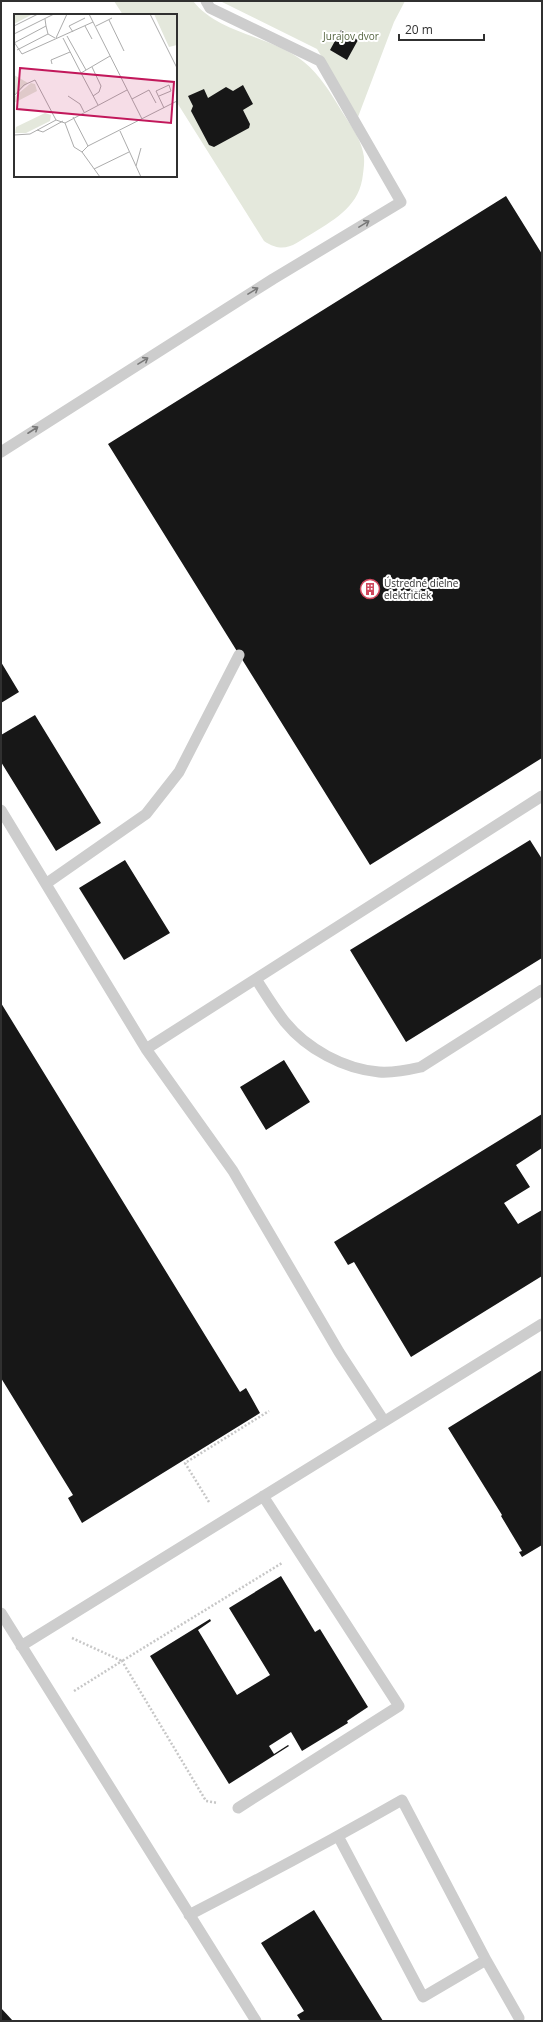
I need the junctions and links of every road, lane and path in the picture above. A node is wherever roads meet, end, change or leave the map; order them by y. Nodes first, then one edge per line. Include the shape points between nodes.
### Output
1 (206, 1) edge
2 (1, 452) edge
3 (239, 655) dead end
4 (542, 796) edge
5 (1, 810) edge
6 (47, 883) junction
7 (256, 979) junction
8 (542, 990) edge
9 (146, 1049) junction
10 (542, 1324) edge
11 (269, 1411) dead end
12 (384, 1421) junction
13 (263, 1496) junction
14 (209, 1502) dead end
15 (300, 1553) junction
16 (1, 1613) edge
17 (50, 1628) junction
18 (21, 1646) junction
19 (122, 1661) junction
20 (57, 1702) junction
21 (238, 1808) joint
22 (338, 1836) junction
23 (189, 1915) junction
24 (486, 1960) junction
25 (518, 2020) edge
26 (256, 2021) edge

2 -> 1 lane via 273,279 401,202 320,61 210,8
3 - 6 lane via 178,772 146,814
4 - 7 lane
5 - 6 lane
6 - 9 lane
7 - 8 lane via 285,1023 319,1052 356,1067 379,1072 421,1067
7 - 9 lane
9 - 12 lane via 232,1171
10 - 12 lane
11 - 14 path via 185,1463
12 - 13 lane
13 - 15 lane
13 - 17 lane
15 - 19 path
15 - 21 lane via 399,1706
16 - 18 lane
17 - 18 lane
17 - 19 path
18 - 20 lane
19 - 20 path
19 - 21 path via 206,1801
20 - 23 lane
22 - 23 lane
22 - 24 lane via 402,1800
22 - 24 lane via 423,1997
23 - 26 lane
24 - 25 lane

